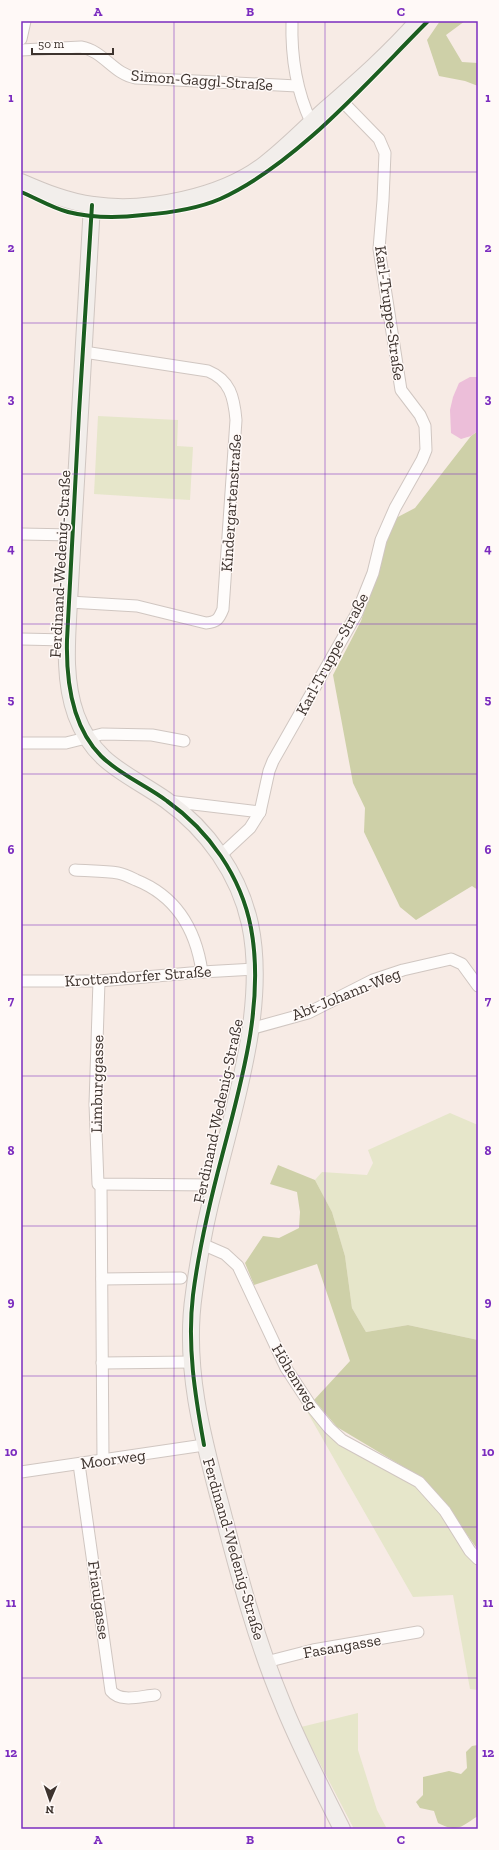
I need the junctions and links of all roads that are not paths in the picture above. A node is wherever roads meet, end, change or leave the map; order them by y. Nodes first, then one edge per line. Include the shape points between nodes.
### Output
1 (25, 21) edge
2 (292, 21) edge
3 (418, 21) edge
4 (21, 39) edge
5 (21, 50) edge
6 (297, 86) junction
7 (339, 98) junction
8 (312, 122) junction
9 (21, 182) edge
10 (92, 205) junction
11 (84, 352) junction
12 (21, 534) edge
13 (73, 535) junction
14 (69, 602) junction
15 (21, 639) edge
16 (67, 640) junction
17 (87, 738) junction
18 (184, 741) dead end
19 (21, 743) edge
20 (167, 801) junction
21 (260, 812) junction
22 (221, 854) junction
23 (76, 870) dead end
24 (255, 969) junction
25 (202, 972) junction
26 (21, 981) edge
27 (99, 981) junction
28 (478, 986) edge
29 (250, 1029) junction
30 (101, 1185) junction
31 (214, 1185) junction
32 (202, 1244) junction
33 (181, 1278) dead end
34 (102, 1279) junction
35 (192, 1362) junction
36 (102, 1363) junction
37 (204, 1445) junction
38 (103, 1460) junction
39 (79, 1464) junction
40 (21, 1472) edge
41 (478, 1559) edge
42 (418, 1632) dead end
43 (266, 1662) junction
44 (156, 1695) dead end
45 (342, 1829) edge

1 - 4 street
2 - 6 street
3 - 7 street
5 - 6 street, Simon-Gaggl-Straße via 90,48 122,74 136,78
6 - 8 street
7 - 8 street
7 - 21 street, Karl-Truppe-Straße via 376,136 385,152 379,249 401,390 423,420 427,437 426,450 381,540 373,573 357,613 269,771
8 - 10 street via 265,164 212,191 185,200 149,206 117,208
9 - 10 street via 71,201
10 - 11 street, Ferdinand-Wedenig-Straße
11 - 13 street, Ferdinand-Wedenig-Straße
11 - 14 street, Kindergartenstraße via 208,371 225,381 232,394 236,420 223,609 220,618 215,622 206,623 137,606
12 - 13 street
13 - 14 street, Ferdinand-Wedenig-Straße
14 - 16 street, Ferdinand-Wedenig-Straße
15 - 16 street
16 - 17 street, Ferdinand-Wedenig-Straße via 67,666 72,700 76,716
17 - 18 street via 102,734 152,735
17 - 19 street via 66,743
17 - 20 street, Ferdinand-Wedenig-Straße via 100,756 117,770
20 - 21 street
20 - 22 street, Ferdinand-Wedenig-Straße via 191,821
21 - 22 street, Karl-Truppe-Straße via 250,828
22 - 24 street, Ferdinand-Wedenig-Straße via 246,906
23 - 25 street via 119,873 150,886 174,905 192,934 200,956
24 - 25 street, Krottendorfer Straße
24 - 29 street, Ferdinand-Wedenig-Straße
25 - 27 street, Krottendorfer Straße
26 - 27 street, Krottendorfer Straße
27 - 30 street, Limburggasse via 95,1104 97,1180
28 - 29 street, Abt-Johann-Weg via 462,964 451,959 373,980 308,1013
29 - 31 street, Ferdinand-Wedenig-Straße via 236,1102
30 - 31 street
30 - 34 street, Limburggasse
31 - 32 street, Ferdinand-Wedenig-Straße
32 - 35 street, Ferdinand-Wedenig-Straße via 193,1296
32 - 41 street, Höhenweg via 224,1254 238,1266 286,1368 329,1428 342,1440 419,1482 445,1511 470,1551
33 - 34 street
34 - 36 street, Limburggasse
35 - 36 street
35 - 37 street, Ferdinand-Wedenig-Straße via 193,1386
36 - 38 street, Limburggasse
37 - 38 street, Moorweg
37 - 43 street, Ferdinand-Wedenig-Straße via 245,1597
38 - 39 street, Moorweg
39 - 40 street, Moorweg
39 - 44 street, Friaulgasse via 111,1691 123,1698
42 - 43 street, Fasangasse via 313,1650
43 - 45 street, Ferdinand-Wedenig-Straße via 292,1726

